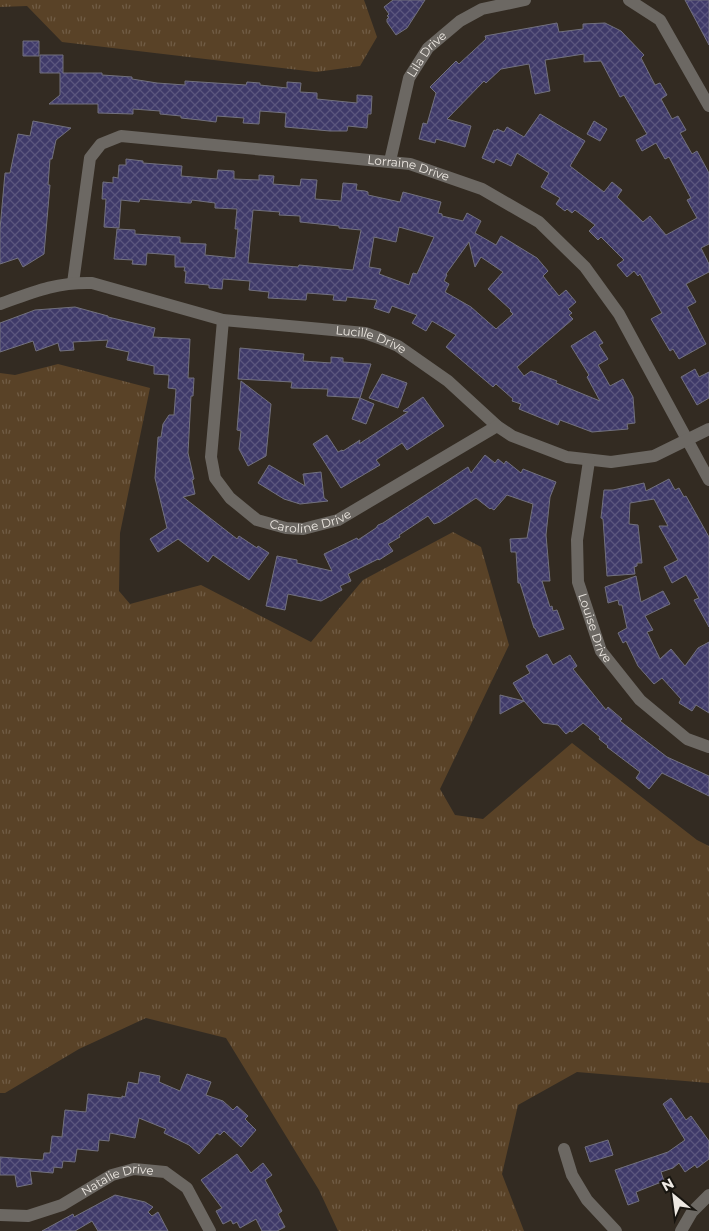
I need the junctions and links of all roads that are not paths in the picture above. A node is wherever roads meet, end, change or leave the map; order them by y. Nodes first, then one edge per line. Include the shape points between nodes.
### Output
1 (525, 0) edge
2 (629, 0) edge
3 (709, 106) edge
4 (390, 161) junction
5 (73, 283) junction
6 (0, 304) edge
7 (223, 320) junction
8 (497, 426) junction
9 (709, 429) edge
10 (688, 440) junction
11 (589, 461) junction
12 (709, 480) edge
13 (709, 747) edge
14 (564, 1149) dead end
15 (709, 1195) edge
16 (0, 1215) edge
17 (210, 1231) edge
18 (616, 1231) edge
19 (681, 1231) edge

1 - 4 street, Lila Drive via 482,9 460,21 428,48 409,78
2 - 3 street via 660,20
4 - 5 street, Lorraine Drive via 121,136 108,141 101,144 90,158
4 - 10 street, Lorraine Drive via 410,164 482,189 540,222 585,267 619,314
5 - 6 street, Lucille Drive via 50,286
5 - 7 street, Lucille Drive via 92,283
7 - 8 street, Lucille Drive via 379,338 398,346 448,381
7 - 8 street, Caroline Drive via 211,457 215,478 230,498 257,520 304,529 338,520
8 - 11 street, Lucille Drive via 512,436 567,457
9 - 10 street, Lucille Drive
10 - 11 street, Lucille Drive via 654,456 611,462
10 - 12 street, Lorraine Drive
11 - 13 street, Louise Drive via 577,540 578,582 601,651 640,700 687,739
14 - 18 street via 572,1175 587,1200
15 - 19 street via 692,1212
16 - 17 street, Natalie Drive via 28,1216 62,1205 112,1175 134,1169 149,1170 165,1172 187,1188

